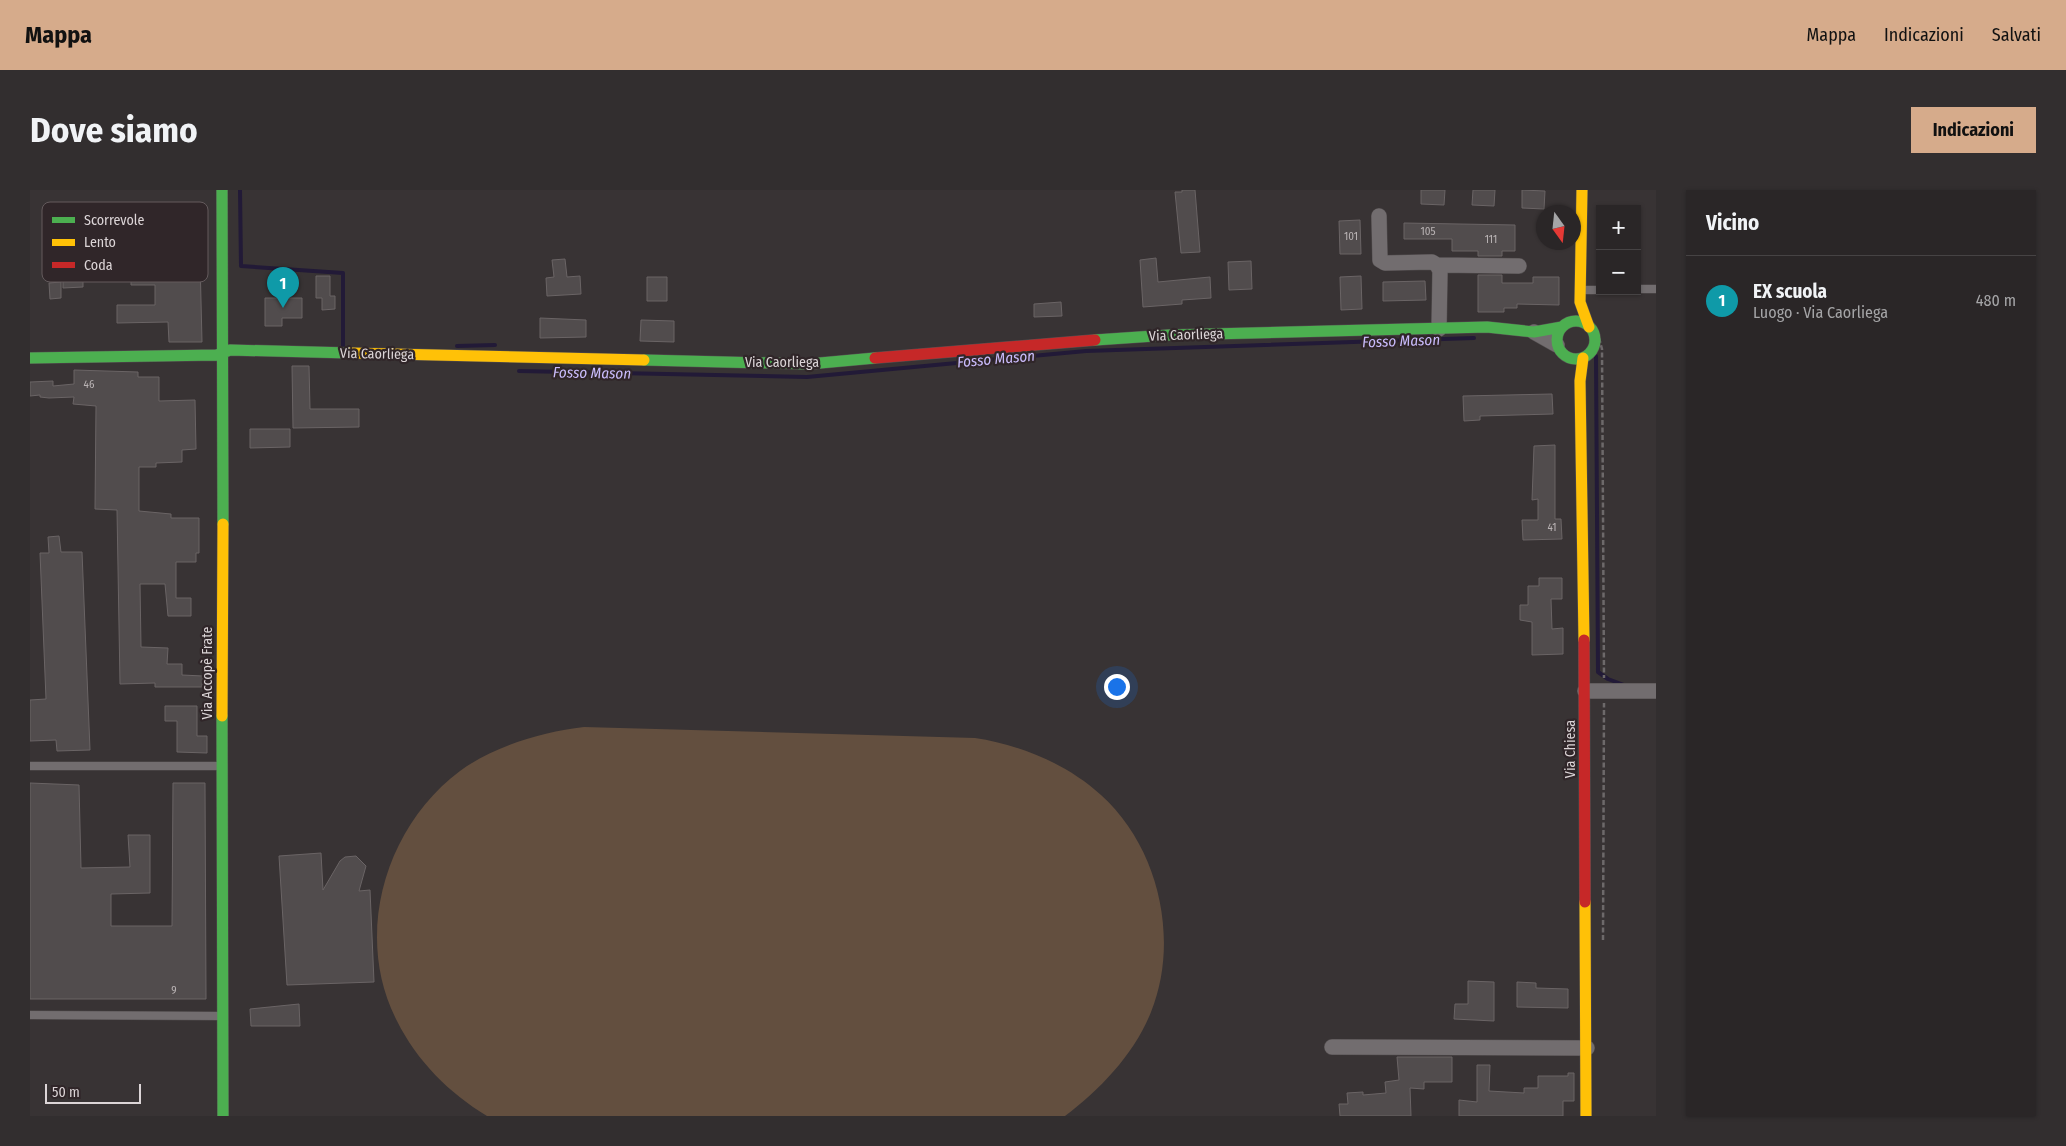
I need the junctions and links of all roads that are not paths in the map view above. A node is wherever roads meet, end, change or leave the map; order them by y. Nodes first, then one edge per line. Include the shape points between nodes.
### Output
1 (222, 190) edge
2 (1582, 190) edge
3 (1379, 216) dead end
4 (1437, 265) junction
5 (1519, 266) dead end
6 (1641, 289) edge
7 (1656, 289) edge
8 (1596, 291) edge
9 (1580, 296) junction
10 (1564, 325) junction
11 (1589, 327) junction
12 (1439, 328) junction
13 (1534, 332) junction
14 (1557, 345) junction
15 (223, 352) junction
16 (30, 358) edge
17 (1570, 358) junction
18 (1583, 358) junction
19 (1580, 381) junction
20 (1585, 691) junction
21 (1656, 691) edge
22 (30, 766) edge
23 (221, 766) junction
24 (30, 1016) edge
25 (223, 1017) junction
26 (1332, 1047) dead end
27 (1587, 1048) junction
28 (223, 1116) edge
29 (1586, 1116) edge

1 - 15 street, Via Accopè Frate
2 - 9 street
3 - 4 street via 1380,260 1385,263 1432,262
4 - 5 street
4 - 12 street via 1440,271
6 - 7 lane
8 - 9 lane
9 - 10 street
9 - 11 street
10 - 11 street via 1579,322
10 - 13 street, Via Caorliega
10 - 14 street
11 - 18 street via 1594,344
12 - 13 street, Via Caorliega via 1487,327
12 - 15 street, Via Caorliega via 1169,335 985,347 809,364
13 - 14 street, Via Caorliega
14 - 17 street
15 - 16 street, Via Caorliega
15 - 23 street, Via Accopè Frate
17 - 18 street
17 - 19 street, Via Chiesa
18 - 19 street, Via Chiesa
19 - 20 street, Via Chiesa
20 - 21 street
20 - 27 street, Via Chiesa
22 - 23 lane
23 - 25 street, Via Accopè Frate
24 - 25 lane
25 - 28 street, Via Accopè Frate
26 - 27 street
27 - 29 street, Via Chiesa

